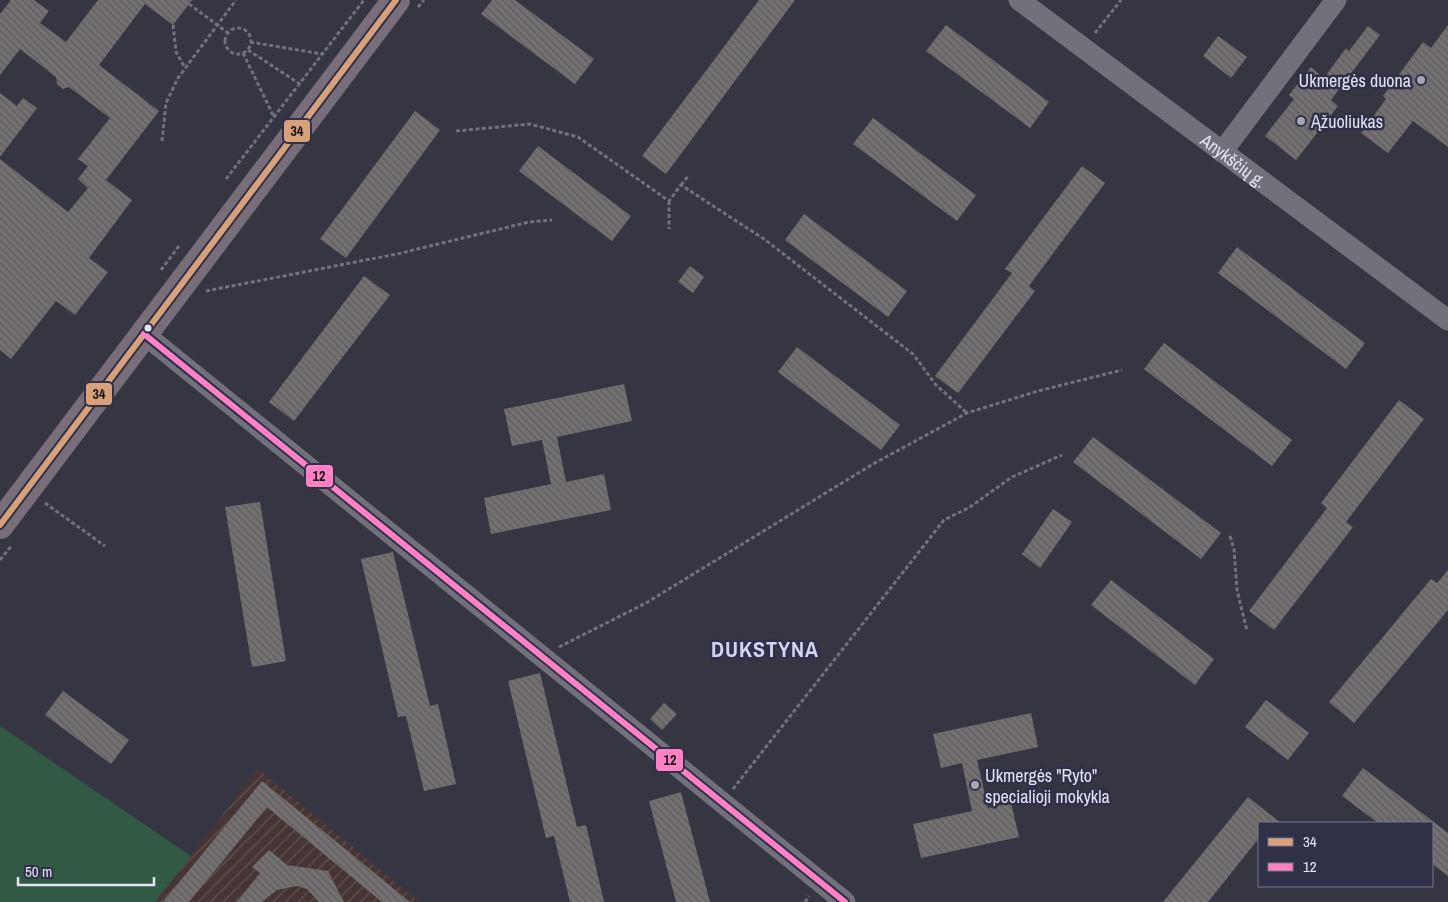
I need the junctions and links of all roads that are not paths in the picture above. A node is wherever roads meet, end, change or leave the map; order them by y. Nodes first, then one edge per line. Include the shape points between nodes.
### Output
1 (396, 0) edge
2 (1019, 0) edge
3 (1336, 0) edge
4 (1222, 152) junction
5 (1448, 320) edge
6 (144, 334) junction
7 (0, 525) edge
8 (845, 902) edge

1 - 6 main road
2 - 4 street, Anykščių g.
3 - 4 street
4 - 5 street, Anykščių g.
6 - 7 main road
6 - 8 street

